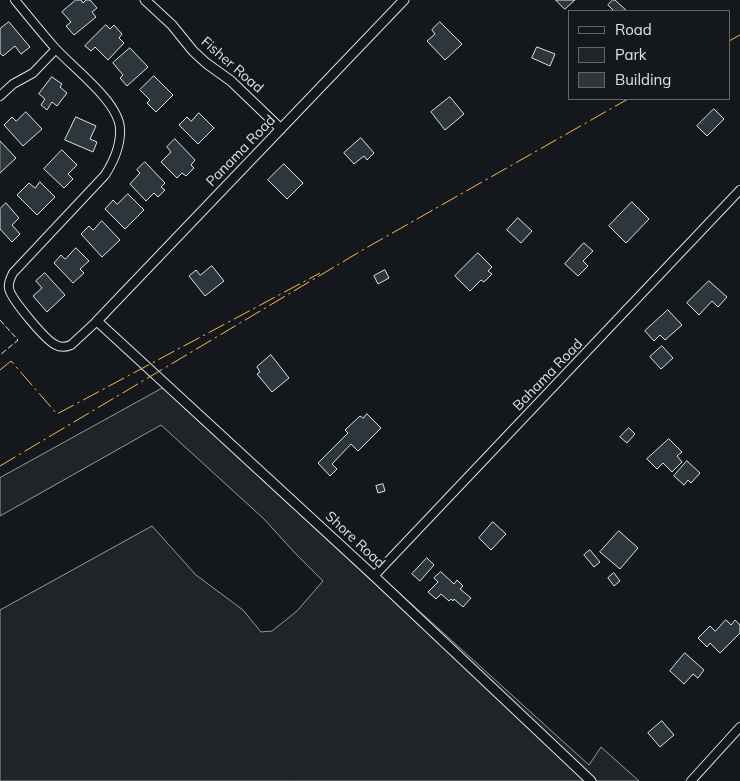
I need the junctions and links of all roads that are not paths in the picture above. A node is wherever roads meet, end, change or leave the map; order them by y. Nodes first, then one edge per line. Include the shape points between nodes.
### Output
1 (15, 0) edge
2 (145, 0) edge
3 (404, 0) edge
4 (56, 49) junction
5 (0, 96) edge
6 (282, 129) junction
7 (740, 190) edge
8 (98, 321) junction
9 (374, 576) junction
10 (740, 727) edge
11 (591, 781) edge
12 (691, 781) edge

1 - 4 street
2 - 6 street, Fisher Road via 172,24 193,51
3 - 6 street, Panama Road
4 - 5 street via 33,73
4 - 8 street via 106,99 120,126 119,143 105,175 13,273 9,288 14,301 58,347 71,345
6 - 8 street, Panama Road
7 - 9 street, Bahama Road
8 - 9 street, Shore Road
9 - 11 street, Shore Road
10 - 12 street

